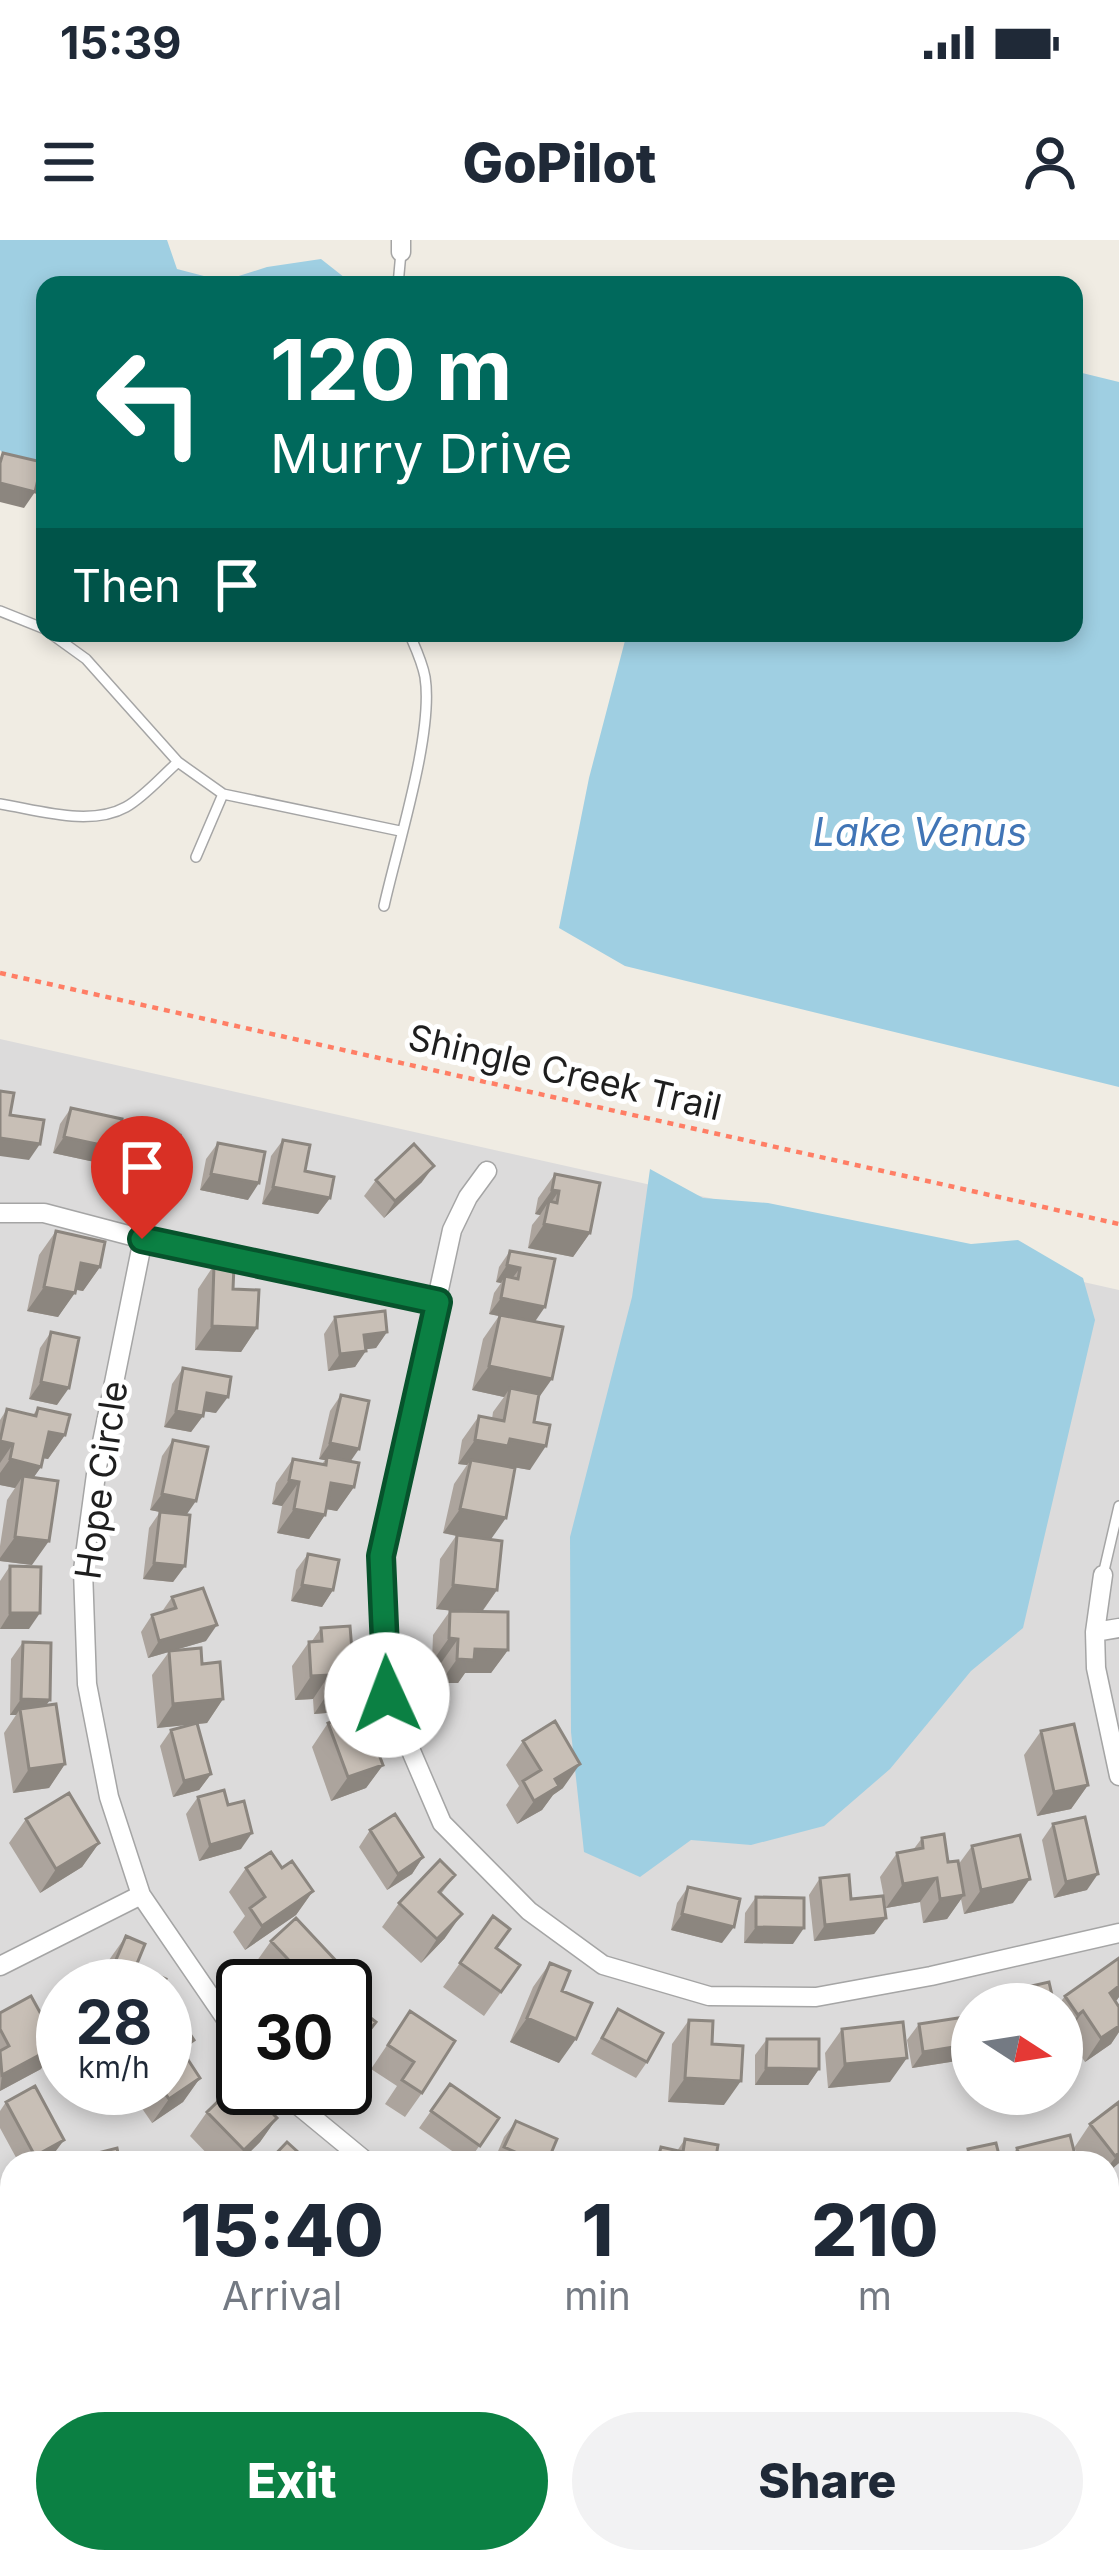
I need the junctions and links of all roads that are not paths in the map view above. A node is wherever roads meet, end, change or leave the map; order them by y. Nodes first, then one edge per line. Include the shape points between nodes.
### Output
1 (401, 246) edge
2 (399, 276) edge
3 (0, 611) edge
4 (36, 623) edge
5 (64, 642) edge
6 (413, 642) edge
7 (178, 762) junction
8 (223, 794) junction
9 (0, 803) edge
10 (400, 831) junction
11 (196, 857) dead end
12 (384, 906) dead end
13 (487, 1171) dead end
14 (0, 1213) edge
15 (142, 1239) junction
16 (438, 1302) junction
17 (1119, 1506) edge
18 (1103, 1575) joint
19 (1119, 1628) edge
20 (1095, 1632) junction
21 (1119, 1776) edge
22 (141, 1895) junction
23 (1119, 1933) edge
24 (0, 1966) edge
25 (216, 2005) edge
26 (310, 2115) edge
27 (353, 2151) edge

1 - 2 lane
3 - 4 lane
5 - 7 lane
6 - 10 lane via 426,696
7 - 8 lane
7 - 9 lane via 127,807 103,815
8 - 10 lane
8 - 11 lane
10 - 12 lane
13 - 16 street via 452,1230
14 - 15 street via 44,1213
15 - 16 street
15 - 22 street, Hope Circle via 83,1570 87,1684
16 - 23 street via 381,1556 387,1695 442,1823 529,1911 603,1965 709,1996 816,1997
17 - 18 lane
18 - 20 street
19 - 20 street
20 - 21 street
22 - 24 street
22 - 25 street, Hope Circle
26 - 27 street

